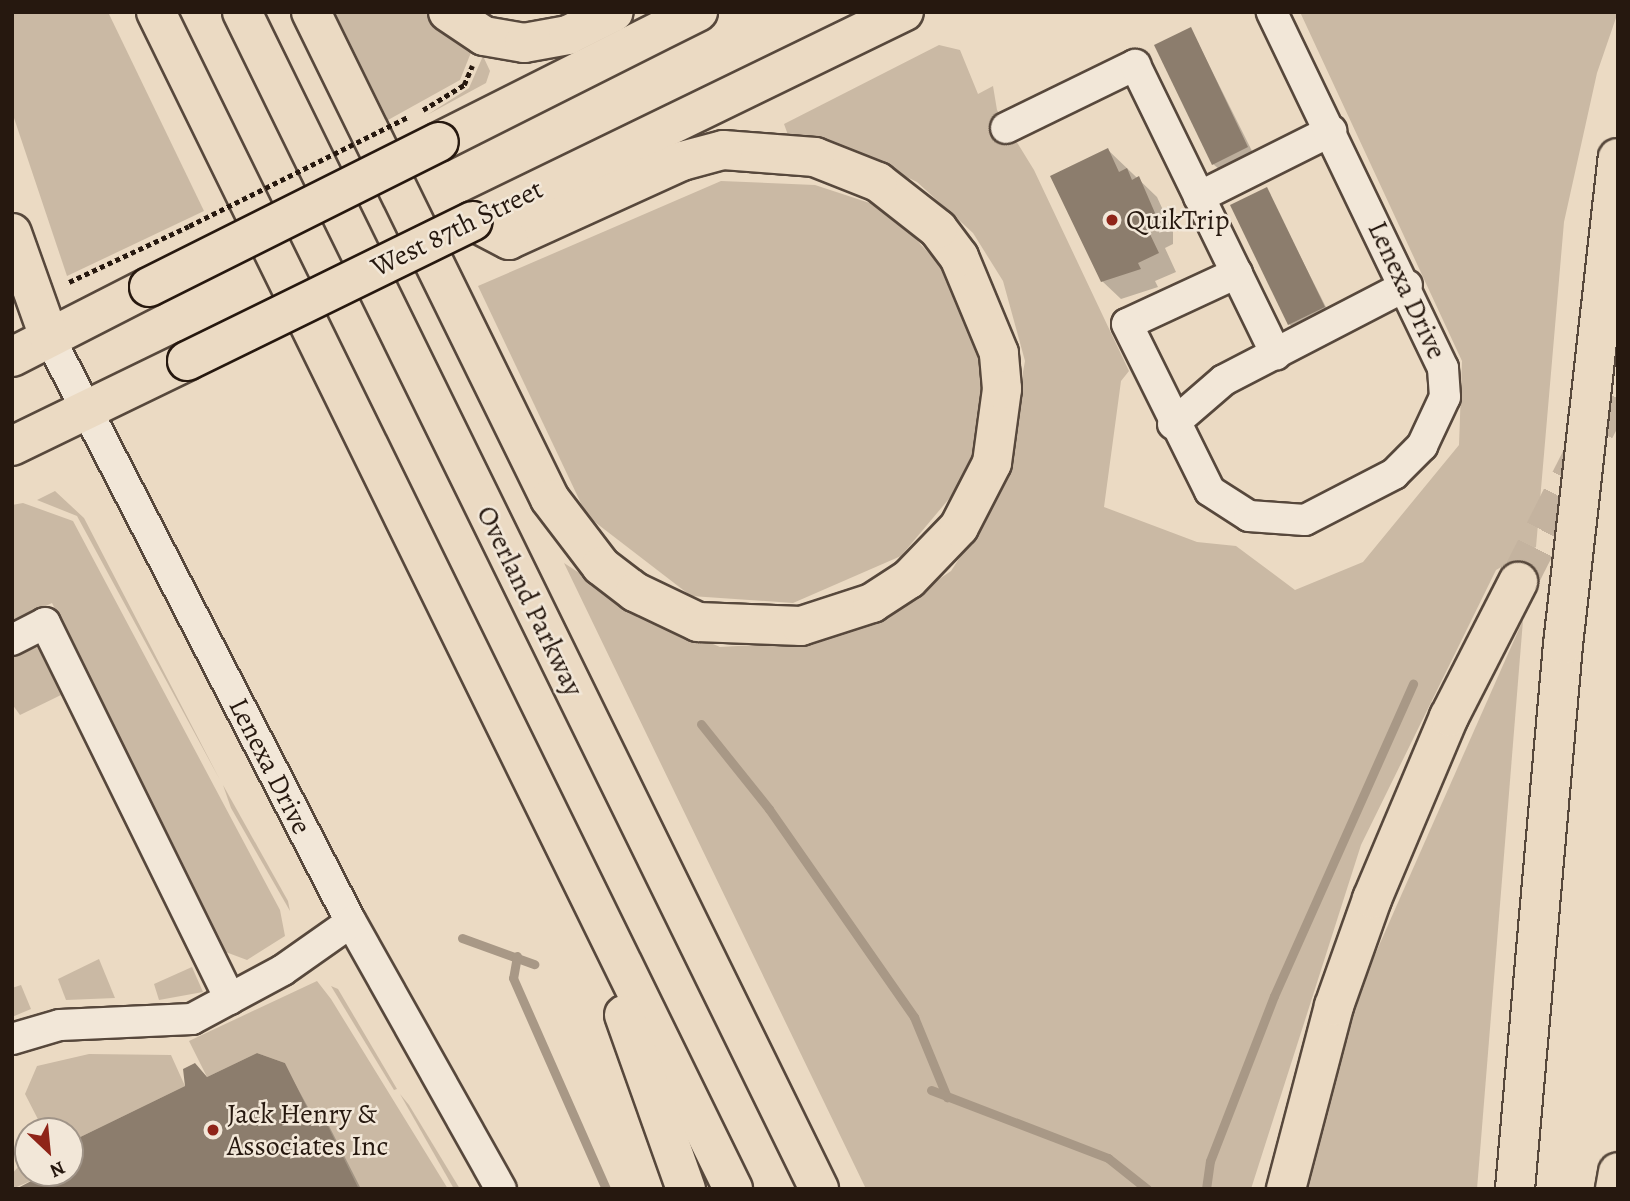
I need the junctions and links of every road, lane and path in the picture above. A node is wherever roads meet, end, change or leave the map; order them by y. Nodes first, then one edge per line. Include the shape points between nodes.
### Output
1 (156, 12) edge
2 (242, 12) edge
3 (311, 12) edge
4 (448, 12) edge
5 (614, 12) edge
6 (698, 12) edge
7 (904, 12) edge
8 (1272, 12) edge
9 (478, 52) dead end
10 (1006, 128) dead end
11 (1331, 131) junction
12 (1618, 158) edge
13 (1199, 197) junction
14 (473, 221) junction
15 (12, 233) edge
16 (1237, 273) junction
17 (69, 282) dead end
18 (1407, 285) junction
19 (49, 337) junction
20 (1276, 354) junction
21 (12, 356) edge
22 (86, 412) junction
23 (1173, 424) junction
24 (12, 446) edge
25 (1518, 582) tunnel mouth
26 (12, 640) edge
27 (567, 851) junction
28 (351, 922) junction
29 (230, 999) junction
30 (12, 1039) edge
31 (1618, 1172) edge
32 (501, 1189) edge
33 (685, 1189) edge
34 (733, 1189) edge
35 (819, 1189) edge
36 (1286, 1189) edge
37 (1515, 1189) edge
38 (1615, 1189) edge

1 - 27 main road
2 - 35 main road, Overland Parkway
3 - 14 main road via 550,499 601,566 635,592 698,622 801,626 872,603 909,579 959,527 992,463 1002,389 999,352 978,288 959,257 928,220 878,182 815,158 723,150 682,161 509,240
4 - 5 main road via 484,36 524,43 568,35
6 - 19 main road, bridge
7 - 14 main road, West 87th Street
8 - 11 street, Lenexa Drive
9 - 17 path, bridge via 464,85 408,117
10 - 13 street via 1135,65
11 - 13 street
11 - 18 street, Lenexa Drive
12 - 37 main road via 1563,645
13 - 16 street
14 - 22 main road, West 87th Street, bridge
15 - 19 main road
16 - 20 street
16 - 23 street via 1127,324
18 - 20 street
18 - 23 street, Lenexa Drive via 1443,368 1438,420 1394,474 1305,520 1268,522 1228,506 1210,491
19 - 21 main road
19 - 22 street, Lenexa Drive
20 - 23 street via 1224,380
22 - 24 main road, West 87th Street
22 - 28 street, Lenexa Drive
25 - 36 main road via 1449,717 1372,899 1326,1032
26 - 29 street via 45,624
27 - 33 main road
27 - 34 main road
28 - 29 street
28 - 32 street, Lenexa Drive
29 - 30 street via 178,1023 60,1025
31 - 38 main road

